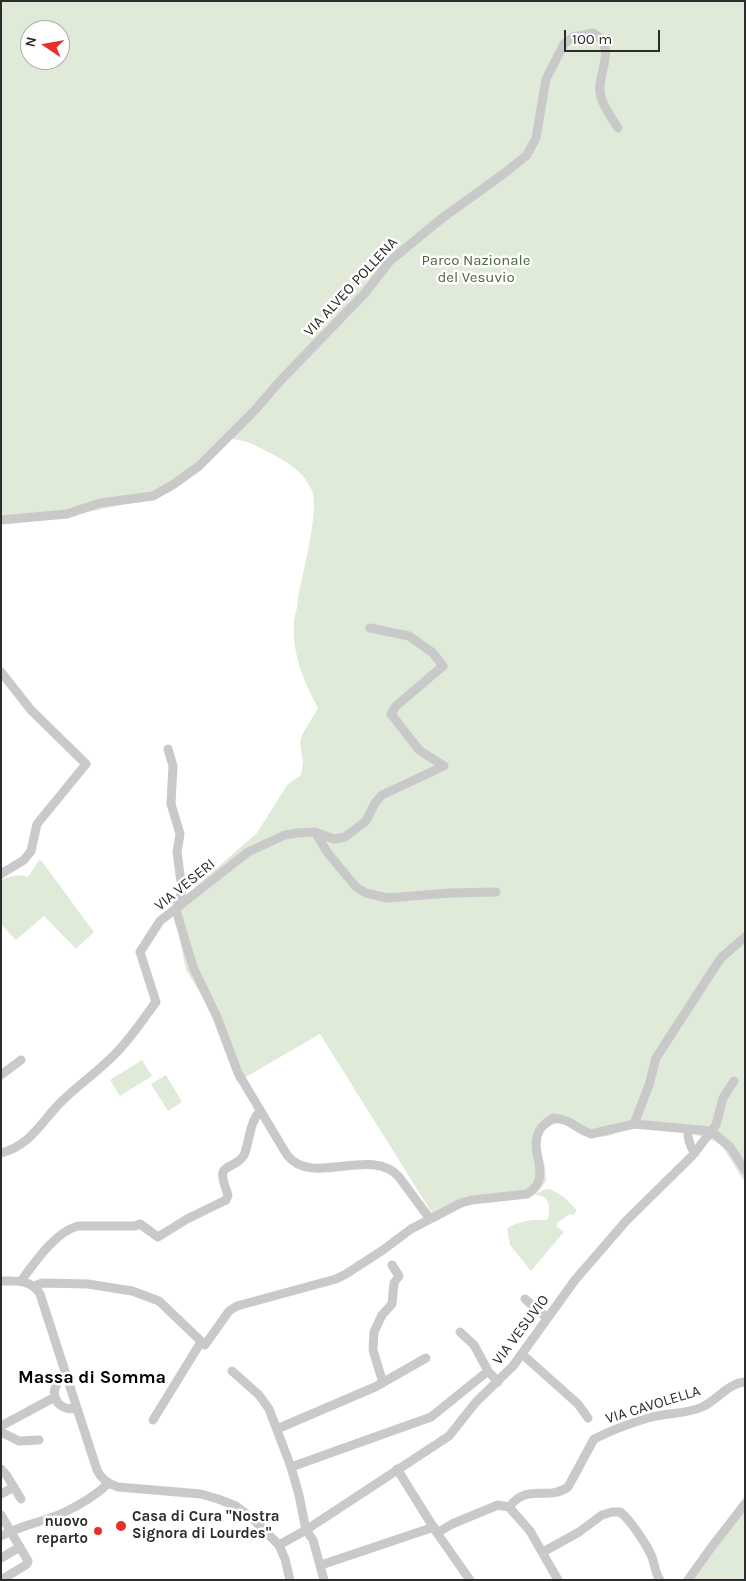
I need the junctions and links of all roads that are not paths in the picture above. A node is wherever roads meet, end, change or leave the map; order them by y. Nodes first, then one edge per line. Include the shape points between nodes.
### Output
1 (618, 128) dead end
2 (1, 520) edge
3 (370, 628) dead end
4 (1, 672) edge
5 (168, 749) dead end
6 (315, 832) junction
7 (1, 874) edge
8 (496, 892) dead end
9 (176, 910) junction
10 (745, 936) edge
11 (21, 1060) dead end
12 (1, 1075) edge
13 (734, 1081) dead end
14 (260, 1110) junction
15 (634, 1124) junction
16 (688, 1129) junction
17 (711, 1131) junction
18 (1, 1153) edge
19 (695, 1153) junction
20 (745, 1170) edge
21 (430, 1219) junction
22 (392, 1265) dead end
23 (1, 1281) edge
24 (21, 1281) junction
25 (35, 1286) junction
26 (525, 1299) dead end
27 (547, 1318) junction
28 (460, 1332) dead end
29 (203, 1343) junction
30 (522, 1354) junction
31 (426, 1358) dead end
32 (232, 1371) dead end
33 (488, 1371) junction
34 (67, 1377) junction
35 (498, 1382) junction
36 (745, 1382) edge
37 (383, 1383) junction
38 (55, 1397) junction
39 (77, 1408) junction
40 (588, 1418) dead end
41 (153, 1420) dead end
42 (1, 1426) edge
43 (277, 1429) junction
44 (1, 1432) edge
45 (40, 1440) dead end
46 (291, 1467) junction
47 (1, 1469) edge
48 (397, 1470) junction
49 (109, 1483) junction
50 (14, 1487) junction
51 (1, 1494) edge
52 (21, 1499) dead end
53 (745, 1504) edge
54 (509, 1507) junction
55 (1, 1516) edge
56 (306, 1530) junction
57 (435, 1530) junction
58 (10, 1531) junction
59 (1, 1536) edge
60 (279, 1545) junction
61 (20, 1547) junction
62 (542, 1552) junction
63 (1, 1558) edge
64 (321, 1566) junction
65 (1, 1580) edge
66 (290, 1580) edge
67 (324, 1580) edge
68 (470, 1580) edge
69 (558, 1580) edge
70 (660, 1580) edge
71 (688, 1580) edge

1 - 2 street, VIA ALVEO POLLENA via 601,98 605,44 593,33 573,37 564,44 546,79 536,138 526,155 441,218 390,261 359,299 199,466 154,496 100,503 67,514
3 - 6 street, VIA VESERI via 409,636 433,653 443,666 391,714 419,750 444,766 382,795 366,821 345,837 334,839
4 - 7 street via 31,710 86,764 37,824 31,851 24,860
5 - 9 street via 173,766 171,804 180,834 177,852 182,890
6 - 8 street via 356,887 366,893 386,898
6 - 9 street, VIA VESERI via 285,835 248,852
9 - 14 street via 193,967 217,1017 238,1073
9 - 18 street, VIA VESERI via 160,921 140,952 156,1002 116,1053 77,1086 31,1138
10 - 15 street via 717,964 656,1058
11 - 12 street
13 - 17 street, VIA VESUVIO via 723,1098 719,1118
14 - 21 street via 287,1155 297,1164 312,1168 386,1167 394,1171
14 - 24 street via 241,1161 224,1169 222,1174 228,1195 226,1200 158,1237 140,1224 71,1228 38,1259
15 - 16 street
15 - 21 street via 591,1134 566,1120 553,1118 538,1135 541,1174 535,1189 527,1194 461,1203
16 - 17 street
16 - 19 street
17 - 19 street, VIA VESUVIO
17 - 20 street via 730,1147
19 - 27 street, VIA VESUVIO via 626,1221
21 - 29 street via 336,1279 237,1306 229,1311
22 - 37 street via 399,1278 394,1282 392,1304 378,1322 373,1342
23 - 24 street
24 - 25 street
25 - 29 street via 42,1283 88,1284 132,1291 159,1300
25 - 34 street
26 - 27 street
27 - 30 street, VIA VESUVIO
28 - 33 street via 474,1345
29 - 41 street
30 - 35 street, VIA VESUVIO
30 - 40 street via 578,1404
31 - 37 street
32 - 43 street via 259,1395
33 - 35 street
33 - 46 street via 431,1417
34 - 38 street via 60,1380
34 - 39 street
35 - 48 street, VIA VESUVIO via 476,1402 449,1436
36 - 54 street, VIA CAVOLELLA via 728,1388 699,1408 652,1418 594,1439 568,1487 562,1491 518,1497
37 - 43 street
38 - 39 street via 58,1404 66,1409
38 - 42 street
39 - 49 street via 97,1470
43 - 46 street
44 - 45 street via 18,1441
46 - 56 street
47 - 50 street
48 - 56 street, VIA VESUVIO
48 - 57 street
49 - 58 street via 96,1495 63,1513
49 - 60 street via 118,1487 195,1493 229,1502 248,1515
50 - 51 street
50 - 52 street
53 - 71 street
54 - 57 street via 498,1505
54 - 62 street via 530,1531
55 - 58 street
56 - 60 street, VIA VESUVIO
56 - 64 street
57 - 64 street
57 - 68 street
58 - 59 street
58 - 61 street
60 - 66 street
61 - 63 street
61 - 65 street via 27,1564
62 - 69 street
62 - 70 street via 602,1515 620,1512 648,1550
64 - 67 street

